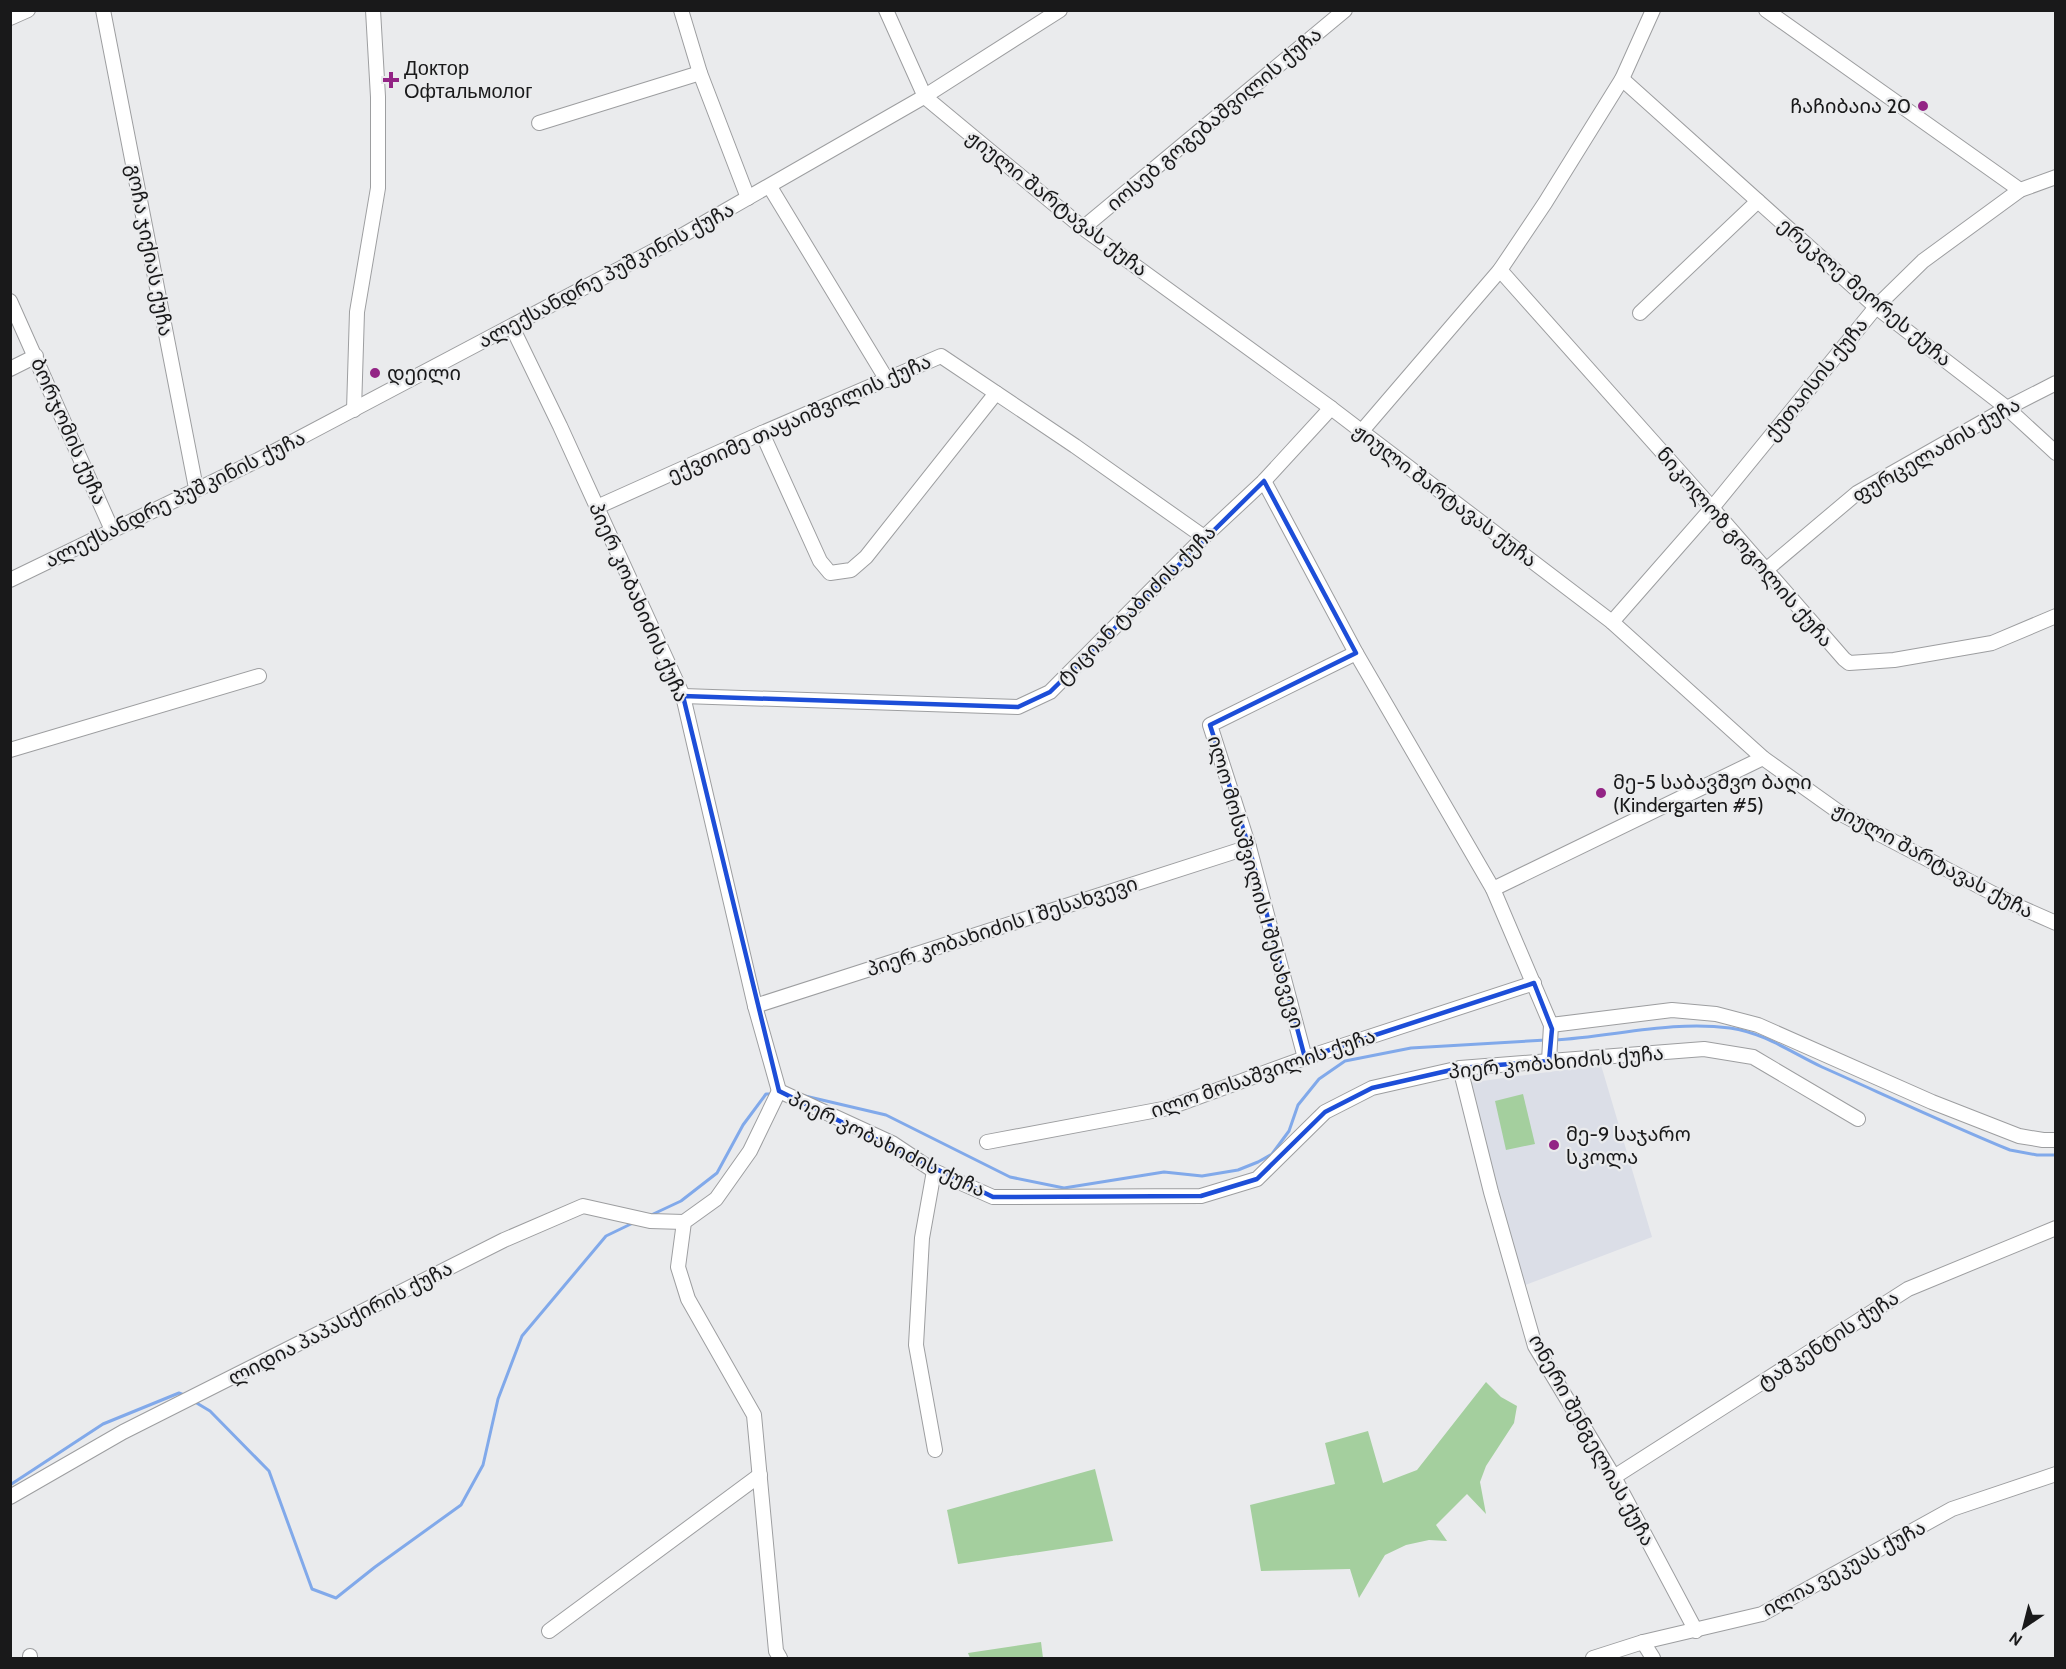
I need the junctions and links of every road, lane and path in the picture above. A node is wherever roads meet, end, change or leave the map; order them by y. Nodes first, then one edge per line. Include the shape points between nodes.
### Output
1 (28, 10) edge
2 (103, 10) edge
3 (374, 10) edge
4 (681, 10) edge
5 (886, 10) edge
6 (1060, 10) edge
7 (1345, 10) edge
8 (1653, 10) edge
9 (1766, 10) edge
10 (10, 18) edge
11 (700, 74) junction
12 (1622, 79) junction
13 (925, 97) junction
14 (539, 123) dead end
15 (2055, 177) edge
16 (770, 187) junction
17 (2020, 190) junction
18 (748, 198) junction
19 (1758, 201) junction
20 (1083, 228) junction
21 (1500, 270) junction
22 (10, 301) edge
23 (1876, 306) junction
24 (1640, 313) dead end
25 (512, 327) junction
26 (36, 356) junction
27 (10, 369) edge
28 (887, 380) junction
29 (2055, 383) edge
30 (996, 393) junction
31 (1330, 408) junction
32 (2007, 408) junction
33 (354, 410) junction
34 (1361, 432) junction
35 (762, 433) junction
36 (2055, 453) edge
37 (1264, 481) junction
38 (196, 489) junction
39 (597, 507) junction
40 (1713, 508) junction
41 (112, 530) junction
42 (1204, 537) junction
43 (1767, 569) junction
44 (10, 580) edge
45 (2055, 616) edge
46 (1612, 622) junction
47 (1356, 653) junction
48 (259, 676) dead end
49 (683, 696) junction
50 (10, 750) edge
51 (1763, 758) junction
52 (1249, 847) junction
53 (1493, 889) junction
54 (2055, 923) edge
55 (1534, 983) junction
56 (755, 1006) junction
57 (1552, 1027) junction
58 (1305, 1058) junction
59 (1549, 1061) junction
60 (1461, 1068) junction
61 (779, 1090) junction
62 (1858, 1119) dead end
63 (2055, 1140) edge
64 (987, 1142) dead end
65 (934, 1171) junction
66 (684, 1222) junction
67 (2055, 1228) edge
68 (935, 1450) dead end
69 (2055, 1474) edge
70 (760, 1475) junction
71 (1614, 1477) junction
72 (10, 1497) edge
73 (549, 1631) dead end
74 (1696, 1631) junction
75 (1644, 1642) junction
76 (780, 1659) edge
77 (1593, 1659) edge
78 (1653, 1659) edge

1 - 10 street
2 - 38 street, გოჩა ჯიქიას ქუჩა
3 - 33 street via 378,188 357,312
4 - 11 street
5 - 13 street, ჟიული შარტავას ქუჩა
6 - 13 street, ალექსანდრე პუშკინის ქუჩა
7 - 20 street, იოსებ გოგებაშვილის ქუჩა
8 - 12 street
9 - 17 street
11 - 14 street
11 - 18 street
12 - 19 street, ერეკლე მეორეს ქუჩა
12 - 21 street
13 - 16 street, ალექსანდრე პუშკინის ქუჩა
13 - 20 street, ჟიული შარტავას ქუჩა
15 - 17 street, ქუთაისის ქუჩა
16 - 18 street, ალექსანდრე პუშკინის ქუჩა
16 - 28 street
17 - 23 street, ქუთაისის ქუჩა via 1923,261
18 - 25 street, ალექსანდრე პუშკინის ქუჩა
19 - 23 street, ერეკლე მეორეს ქუჩა
19 - 24 street
20 - 31 street, ჟიული შარტავას ქუჩა
21 - 34 street
21 - 40 street, ნიკოლოზ გოგოლის ქუჩა
22 - 26 street, ბორჯომის ქუჩა
23 - 32 street, ერეკლე მეორეს ქუჩა
23 - 40 street, ქუთაისის ქუჩა
25 - 33 street, ალექსანდრე პუშკინის ქუჩა
25 - 39 street, პიერ კობახიძის ქუჩა
26 - 27 street
26 - 41 street, ბორჯომის ქუჩა
28 - 30 street, ექვთიმე თაყაიშვილის ქუჩა via 941,356
28 - 35 street, ექვთიმე თაყაიშვილის ქუჩა
29 - 32 street, ფურცელაძის ქუჩა
30 - 35 street via 866,557 851,570 830,573 820,561
30 - 42 street, ექვთიმე თაყაიშვილის ქუჩა
31 - 34 street, ჟიული შარტავას ქუჩა
31 - 37 street, ტიციან ტაბიძის ქუჩა
32 - 36 street, ერეკლე მეორეს ქუჩა
32 - 43 street, ფურცელაძის ქუჩა via 1857,493
33 - 38 street, ალექსანდრე პუშკინის ქუჩა
34 - 46 street, ჟიული შარტავას ქუჩა
35 - 39 street, ექვთიმე თაყაიშვილის ქუჩა
37 - 42 street, ტიციან ტაბიძის ქუჩა
37 - 47 street
38 - 41 street, ალექსანდრე პუშკინის ქუჩა
39 - 49 street, პიერ კობახიძის ქუჩა
40 - 43 street, ნიკოლოზ გოგოლის ქუჩა
40 - 46 street, ქუთაისის ქუჩა
41 - 44 street, ალექსანდრე პუშკინის ქუჩა
42 - 49 street, ტიციან ტაბიძის ქუჩა via 1050,692 1018,707
43 - 45 street, ნიკოლოზ გოგოლის ქუჩა via 1849,663 1894,660 1992,642
46 - 51 street, ჟიული შარტავას ქუჩა
47 - 52 street, ილო მოსაშვილის I შესახვევი via 1210,725
47 - 53 street
48 - 50 street
49 - 56 street, პიერ კობახიძის ქუჩა
51 - 53 street
51 - 54 street, ჟიული შარტავას ქუჩა via 1843,815
52 - 56 street, პიერ კობახიძის I შესახვევი
52 - 58 street, ილო მოსაშვილის I შესახვევი
53 - 55 street
55 - 57 street
55 - 58 street, ილო მოსაშვილის ქუჩა
56 - 61 street, პიერ კობახიძის ქუჩა
57 - 59 street
57 - 63 street via 1672,1010 1716,1014 1758,1025 2019,1136
58 - 64 street, ილო მოსაშვილის ქუჩა via 1168,1108
59 - 60 street, პიერ კობახიძის ქუჩა
59 - 62 street, პიერ კობახიძის ქუჩა via 1704,1049 1753,1057
60 - 65 street, პიერ კობახიძის ქუჩა via 1371,1088 1325,1112 1257,1179 1201,1196 993,1197
60 - 71 street, ონერი შენგელიას ქუჩა via 1535,1346
61 - 65 street, პიერ კობახიძის ქუჩა via 892,1143
61 - 66 street via 750,1151 716,1199
65 - 68 street via 922,1238 916,1345
66 - 70 street via 678,1267 688,1299 754,1415
66 - 72 street, ლიდია პაპასქირის ქუჩა via 650,1221 583,1206 504,1240 123,1432
67 - 71 street, ტაშკენტის ქუჩა via 1908,1289
69 - 74 street, ილია ვეკუას ქუჩა via 1952,1509 1762,1614
70 - 73 street
70 - 76 street via 776,1651
71 - 74 street, ონერი შენგელიას ქუჩა
74 - 75 street, ილია ვეკუას ქუჩა
75 - 77 street, ილია ვეკუას ქუჩა
75 - 78 street

